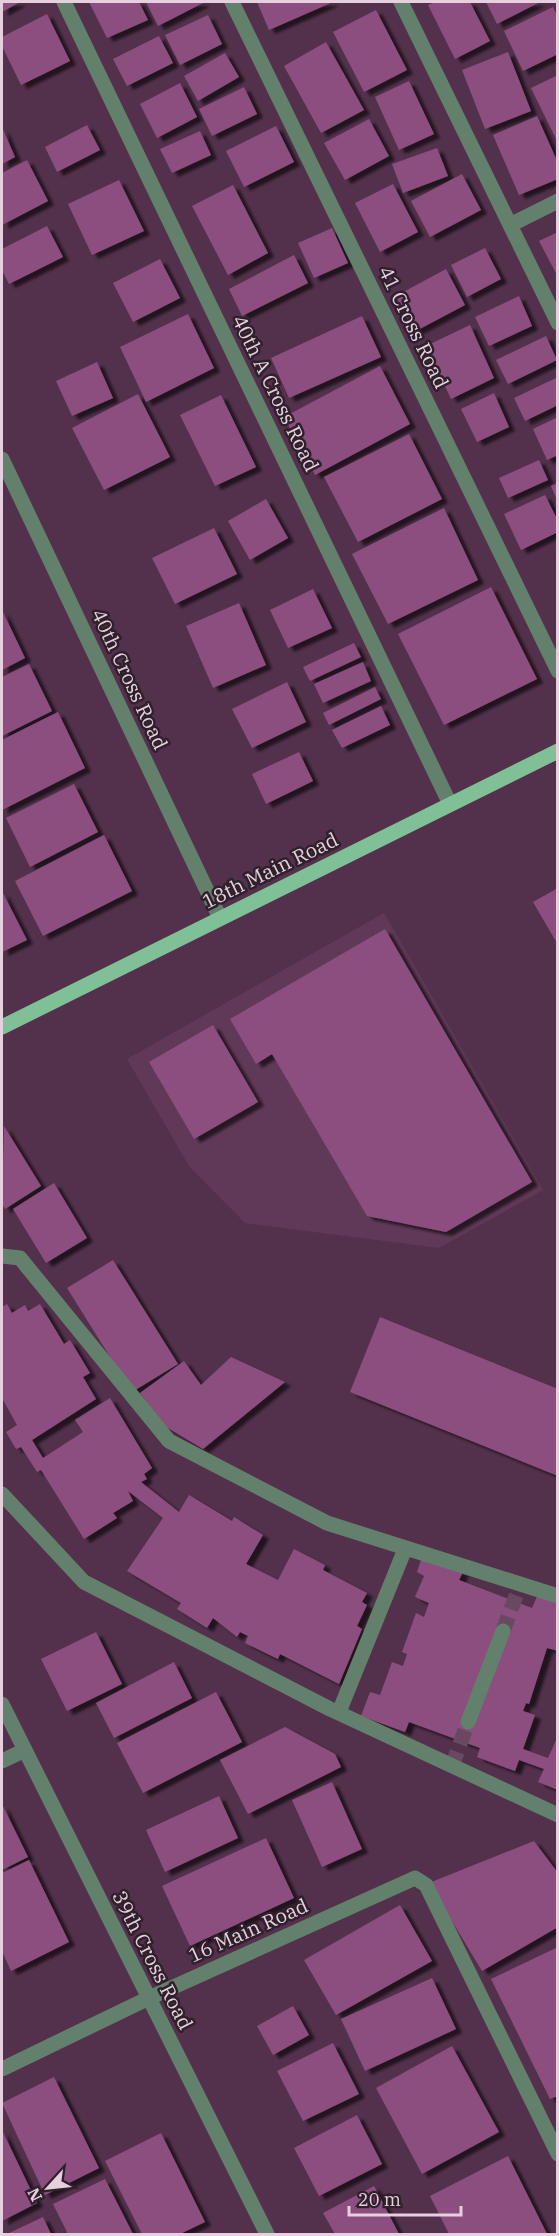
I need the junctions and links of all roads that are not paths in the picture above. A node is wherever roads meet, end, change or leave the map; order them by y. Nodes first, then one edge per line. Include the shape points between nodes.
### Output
1 (64, 2) edge
2 (232, 2) edge
3 (401, 2) edge
4 (558, 201) edge
5 (510, 225) junction
6 (558, 323) edge
7 (2, 459) edge
8 (558, 671) edge
9 (558, 751) edge
10 (450, 804) junction
11 (220, 918) junction
12 (2, 1027) edge
13 (2, 1256) edge
14 (4, 1502) edge
15 (405, 1549) junction
16 (558, 1596) edge
17 (503, 1631) tunnel mouth
18 (2, 1704) edge
19 (339, 1712) junction
20 (468, 1722) tunnel mouth
21 (25, 1750) junction
22 (2, 1761) edge
23 (558, 1815) edge
24 (149, 1998) junction
25 (2, 2069) edge
26 (558, 2154) edge
27 (267, 2235) edge

1 - 10 street, 40th A Cross Road
2 - 8 street, 41 Cross Road
3 - 5 street
4 - 5 street
5 - 6 street
7 - 11 street, 40th Cross Road
9 - 10 main road, 18th Main Road
10 - 11 main road, 18th Main Road
11 - 12 main road, 18th Main Road
13 - 15 street via 20,1258 169,1441 327,1523
14 - 19 street via 84,1582
15 - 16 street
15 - 19 street
17 - 20 street
18 - 21 street, 39th Cross Road
19 - 23 street
21 - 22 street
21 - 24 street, 39th Cross Road
24 - 25 street, 16 Main Road
24 - 26 street, 16 Main Road via 416,1878 426,1885
24 - 27 street, 39th Cross Road

